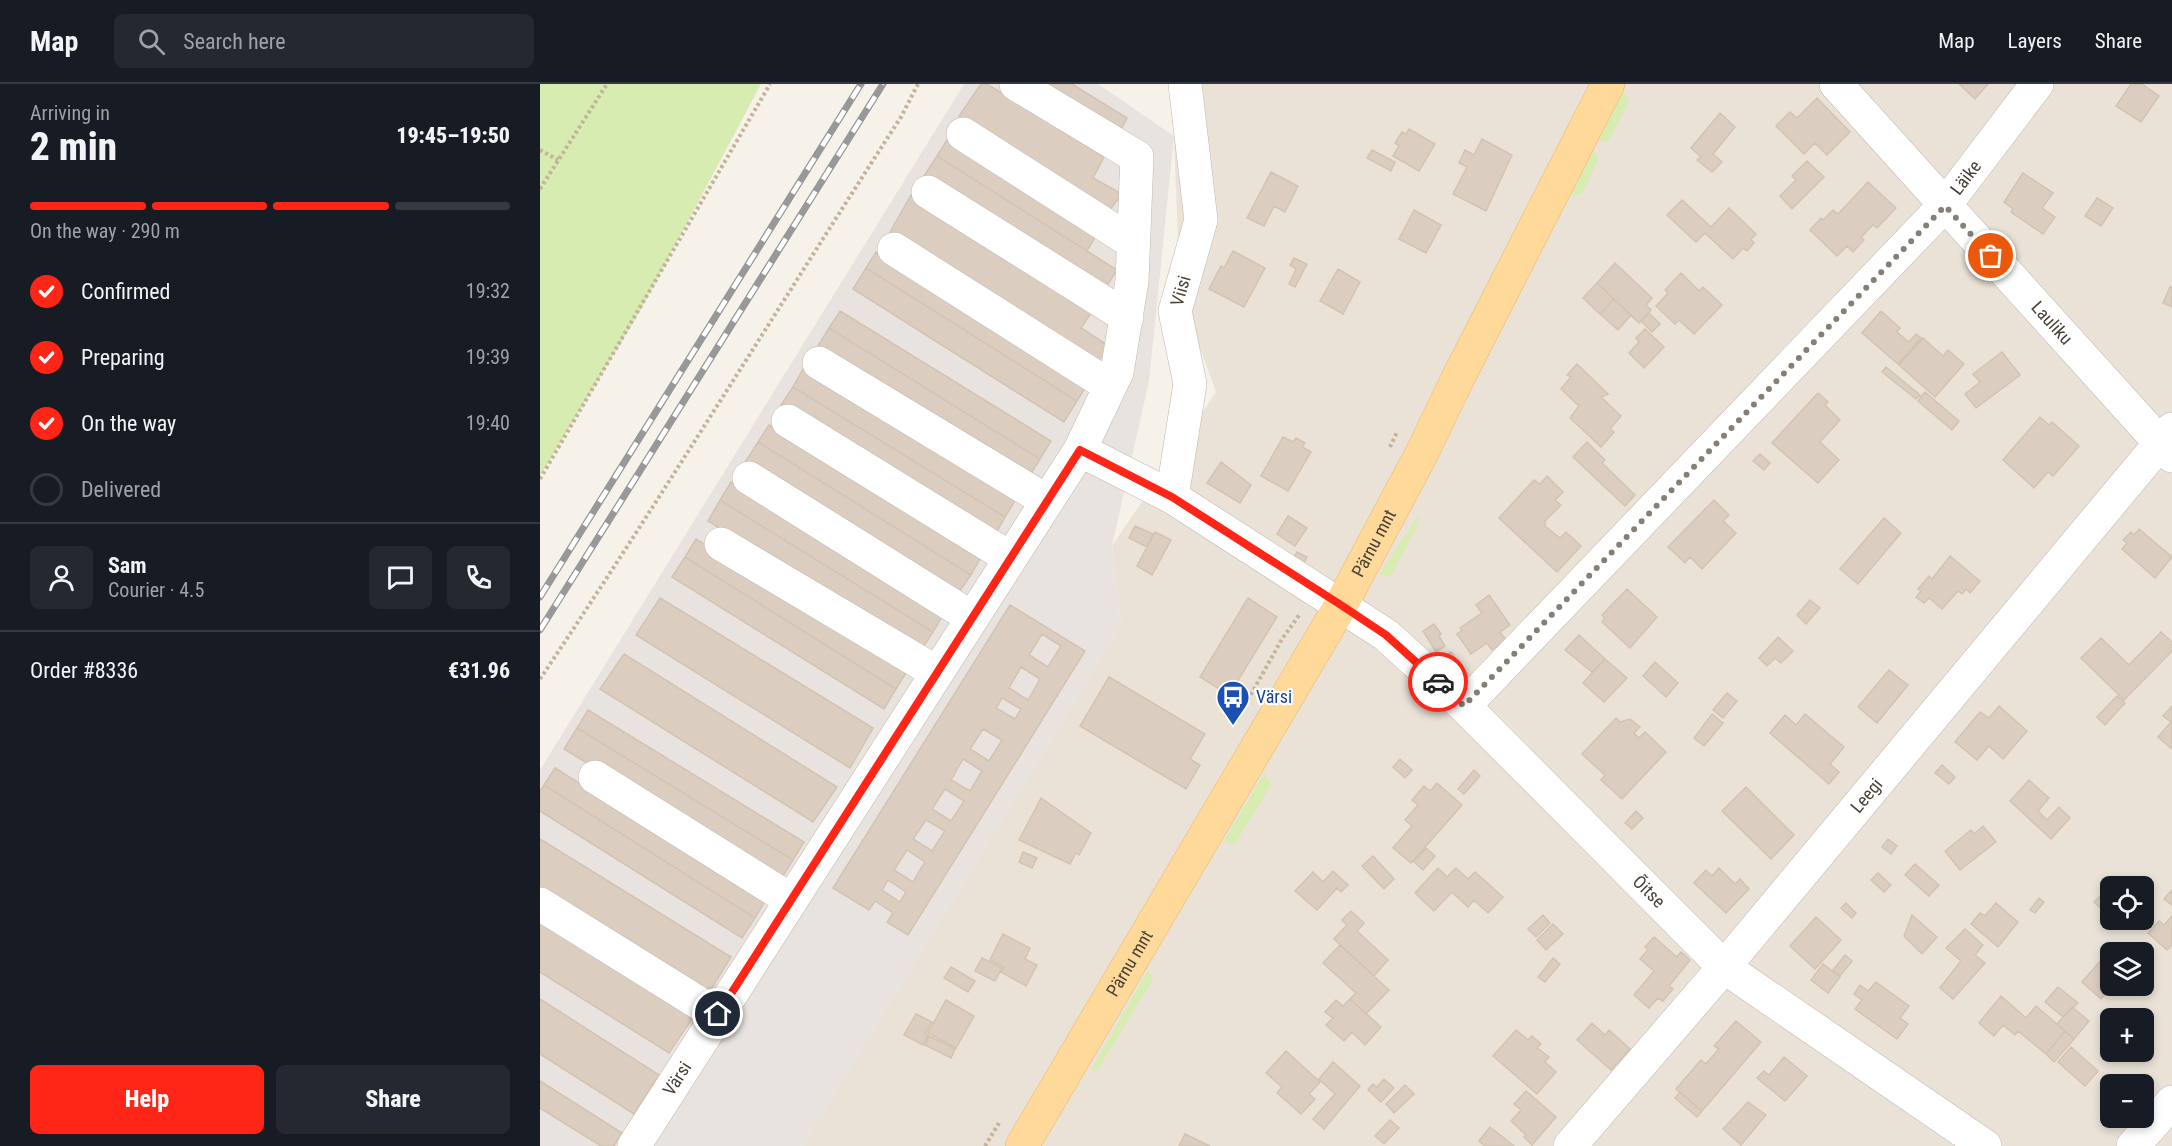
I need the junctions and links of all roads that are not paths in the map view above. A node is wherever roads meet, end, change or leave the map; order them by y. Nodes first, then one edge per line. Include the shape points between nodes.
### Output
1 (1016, 84) edge
2 (1185, 84) edge
3 (1608, 84) edge
4 (1836, 84) edge
5 (2037, 84) edge
6 (963, 134) dead end
7 (928, 192) dead end
8 (1945, 206) junction
9 (1132, 242) junction
10 (894, 249) dead end
11 (1126, 316) junction
12 (819, 363) dead end
13 (1110, 386) junction
14 (788, 421) dead end
15 (2168, 442) edge
16 (1080, 450) junction
17 (749, 478) dead end
18 (1172, 497) junction
19 (1047, 501) junction
20 (721, 543) dead end
21 (1010, 558) junction
22 (1341, 605) junction
23 (971, 617) junction
24 (936, 672) junction
25 (1464, 706) junction
26 (595, 777) dead end
27 (791, 900) junction
28 (540, 904) edge
29 (1724, 967) junction
30 (718, 1014) junction
31 (2172, 1102) edge
32 (633, 1146) edge
33 (1022, 1146) edge
34 (1570, 1146) edge
35 (1985, 1146) edge
36 (2133, 1146) edge

1 - 9 street, Värsi via 1137,157
2 - 18 street, Viisi via 1201,220 1174,311 1190,384
3 - 22 main road, Pärnu mnt
4 - 8 street, Lauliku
5 - 8 street, Läike
6 - 9 street
7 - 11 street
8 - 15 street, Lauliku
8 - 25 street, Läike
9 - 11 street, Värsi via 1132,280
10 - 13 street
11 - 13 street, Värsi via 1117,372
12 - 19 street
13 - 16 street, Värsi
14 - 21 street
15 - 29 street, Leegi
16 - 18 street
16 - 19 street, Värsi
17 - 23 street
18 - 22 street
19 - 21 street, Värsi
20 - 24 street
21 - 23 street, Värsi
22 - 25 street, Õitse via 1386,635
22 - 33 main road, Pärnu mnt
23 - 24 street, Värsi
24 - 27 street, Värsi
25 - 29 street, Õitse
26 - 27 street
27 - 30 street, Värsi
28 - 30 street
29 - 34 street, Leegi
29 - 35 street, Õitse
30 - 32 street, Värsi
31 - 36 street

